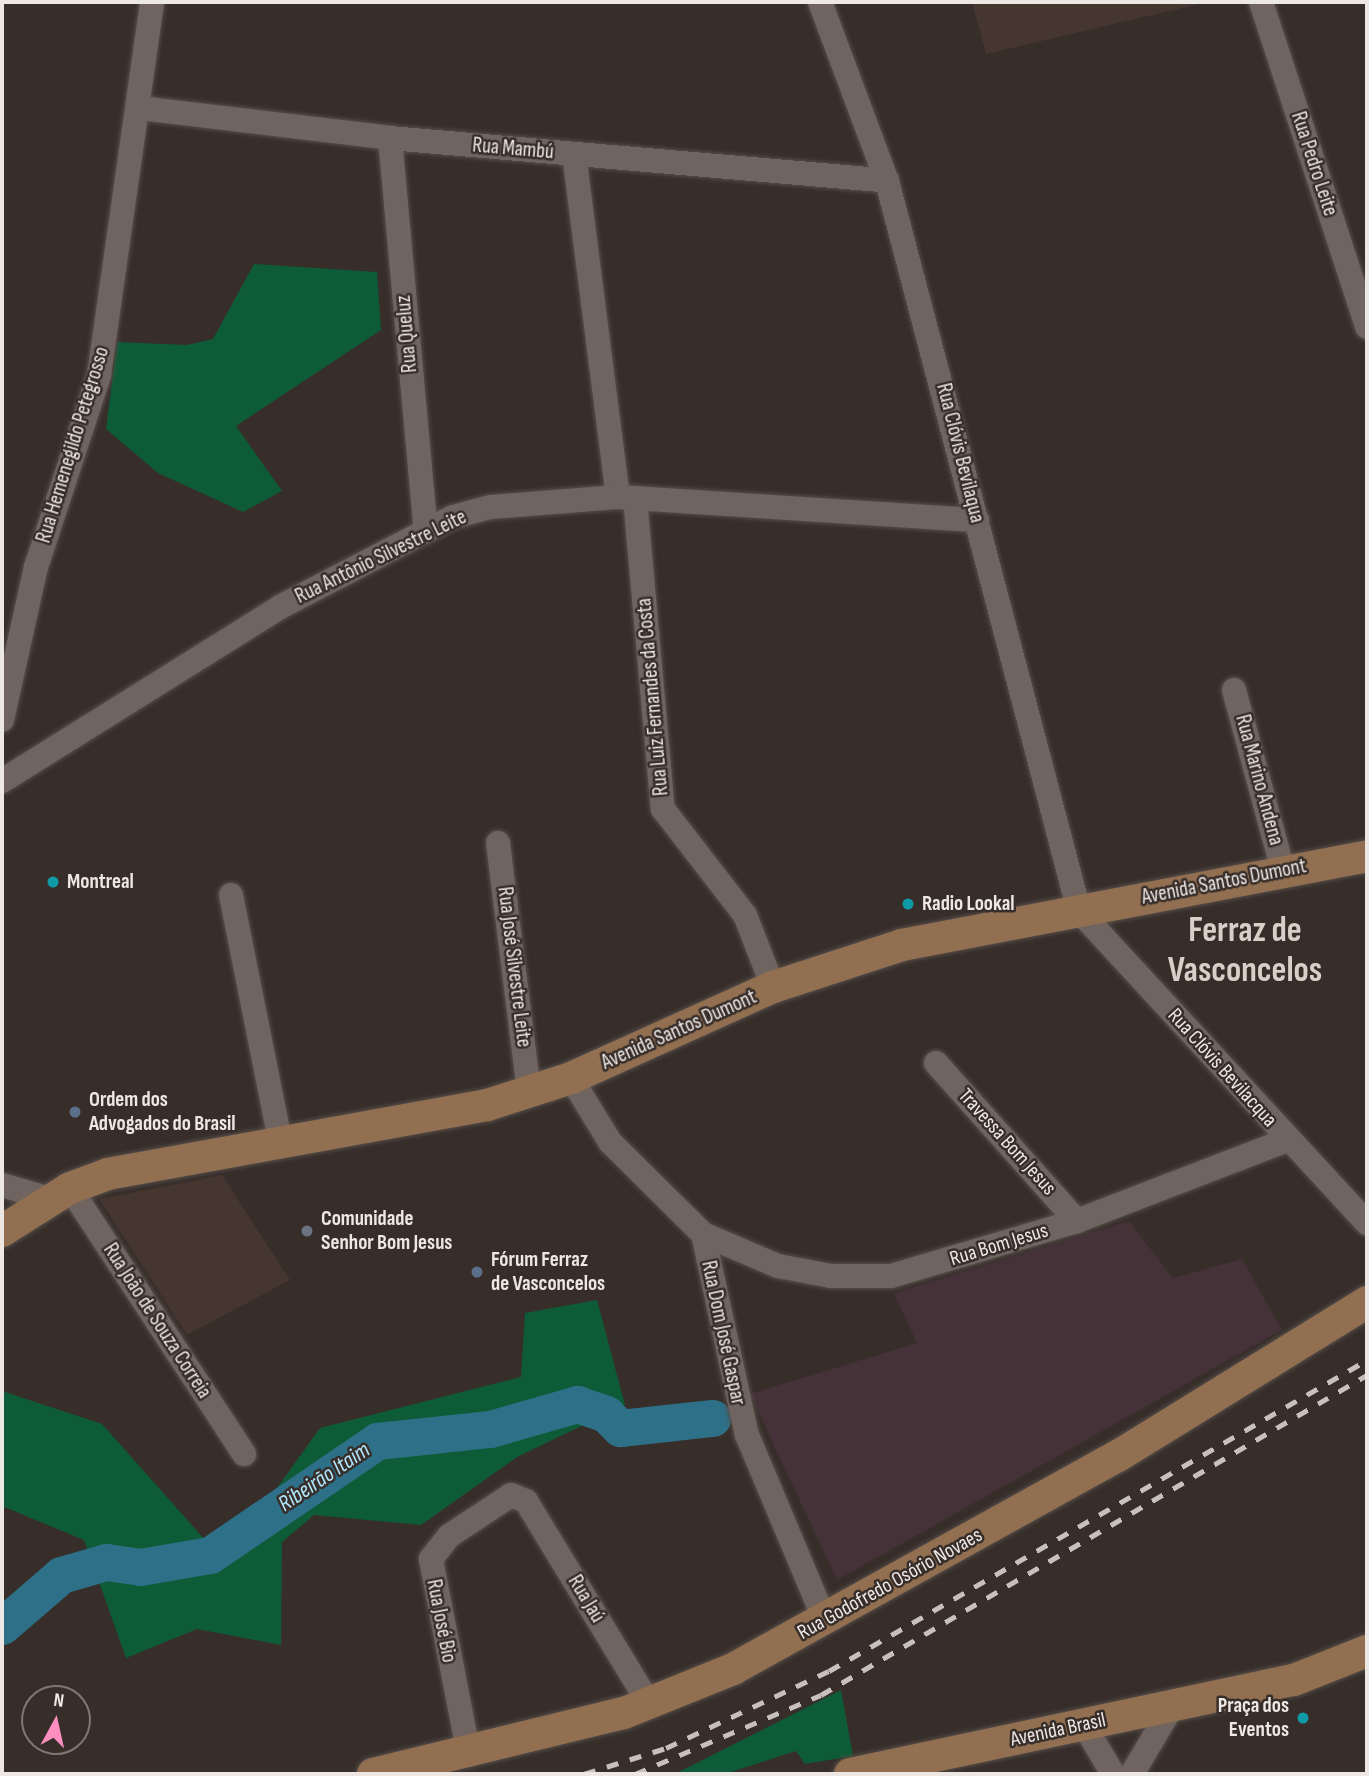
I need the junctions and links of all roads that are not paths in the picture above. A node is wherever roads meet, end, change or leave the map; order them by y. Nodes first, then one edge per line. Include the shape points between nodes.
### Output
1 (152, 2) edge
2 (820, 2) edge
3 (1261, 2) edge
4 (140, 108) junction
5 (390, 138) junction
6 (574, 154) junction
7 (887, 181) junction
8 (1367, 327) edge
9 (626, 498) junction
10 (977, 520) junction
11 (426, 531) junction
12 (1234, 690) dead end
13 (2, 720) edge
14 (2, 781) edge
15 (498, 843) dead end
16 (1367, 856) edge
17 (1283, 870) junction
18 (231, 895) dead end
19 (1079, 911) junction
20 (773, 987) junction
21 (936, 1063) dead end
22 (571, 1078) junction
23 (529, 1091) junction
24 (1287, 1140) junction
25 (281, 1145) junction
26 (2, 1185) edge
27 (60, 1194) junction
28 (1077, 1221) junction
29 (1367, 1223) edge
30 (2, 1231) edge
31 (703, 1234) junction
32 (1367, 1302) edge
33 (244, 1454) dead end
34 (522, 1496) joint
35 (825, 1621) junction
36 (1367, 1632) edge
37 (1367, 1651) edge
38 (1265, 1684) junction
39 (649, 1703) junction
40 (1173, 1705) junction
41 (1084, 1725) junction
42 (469, 1755) junction
43 (373, 1774) edge
44 (850, 1774) edge
45 (1113, 1774) edge
46 (1132, 1774) edge

1 - 4 street, Rua Hemenegildo Petegrosso
2 - 7 street, Rua Clóvis Bevilaqua
3 - 8 street, Rua Pedro Leite
4 - 5 street, Rua Mambú
4 - 13 street, Rua Hemenegildo Petegrosso via 99,374 36,567
5 - 6 street, Rua Mambú
5 - 11 street, Rua Queluz
6 - 7 street, Rua Mambú
6 - 9 street, Rua Luiz Fernandes da Costa
7 - 10 street, Rua Clóvis Bevilaqua
9 - 10 street, Rua Antônio Silvestre Leite
9 - 11 street, Rua Antônio Silvestre Leite via 491,507
9 - 20 street, Rua Luiz Fernandes da Costa via 663,809 738,904
10 - 19 street, Rua Clóvis Bevilaqua
11 - 14 street, Rua Antônio Silvestre Leite via 279,607
12 - 17 street, Rua Marino Andena
15 - 23 street, Rua José Silvestre Leite
16 - 17 main road, Avenida Santos Dumont
17 - 19 main road, Avenida Santos Dumont
18 - 25 street
19 - 20 main road, Avenida Santos Dumont via 902,945
19 - 24 street, Rua Clóvis Bevilacqua
20 - 22 main road, Avenida Santos Dumont
21 - 28 street, Travessa Bom Jesus
22 - 23 main road, Avenida Santos Dumont
22 - 31 street, Rua Dom José Gaspar via 610,1142
23 - 25 main road, Avenida Santos Dumont via 487,1105
24 - 28 street, Rua Bom Jesus
24 - 29 street, Rua Clóvis Bevilacqua
25 - 27 main road, Avenida Santos Dumont via 108,1174
26 - 27 street
27 - 30 main road, Avenida Santos Dumont
27 - 33 street, Rua João de Souza Correia
28 - 31 street, Rua Bom Jesus via 891,1276 831,1276 778,1266
31 - 35 street, Rua Dom José Gaspar via 747,1435
32 - 35 main road, Rua Godofredo Osório Novaes via 1118,1456
34 - 39 street, Rua Jaú
34 - 42 street, Rua José Bio via 503,1498 449,1536 431,1559
35 - 39 main road, Rua Godofredo Osório Novaes via 733,1669
36 - 38 main road, Avenida Brasil via 1307,1656
37 - 38 main road, Avenida Brasil via 1294,1680
38 - 40 main road, Avenida Brasil
39 - 42 main road, Rua Godofredo Osório Novaes
40 - 41 main road, Avenida Brasil
40 - 46 street
41 - 44 main road, Avenida Brasil
41 - 45 street
42 - 43 main road, Rua Godofredo Osório Novaes

